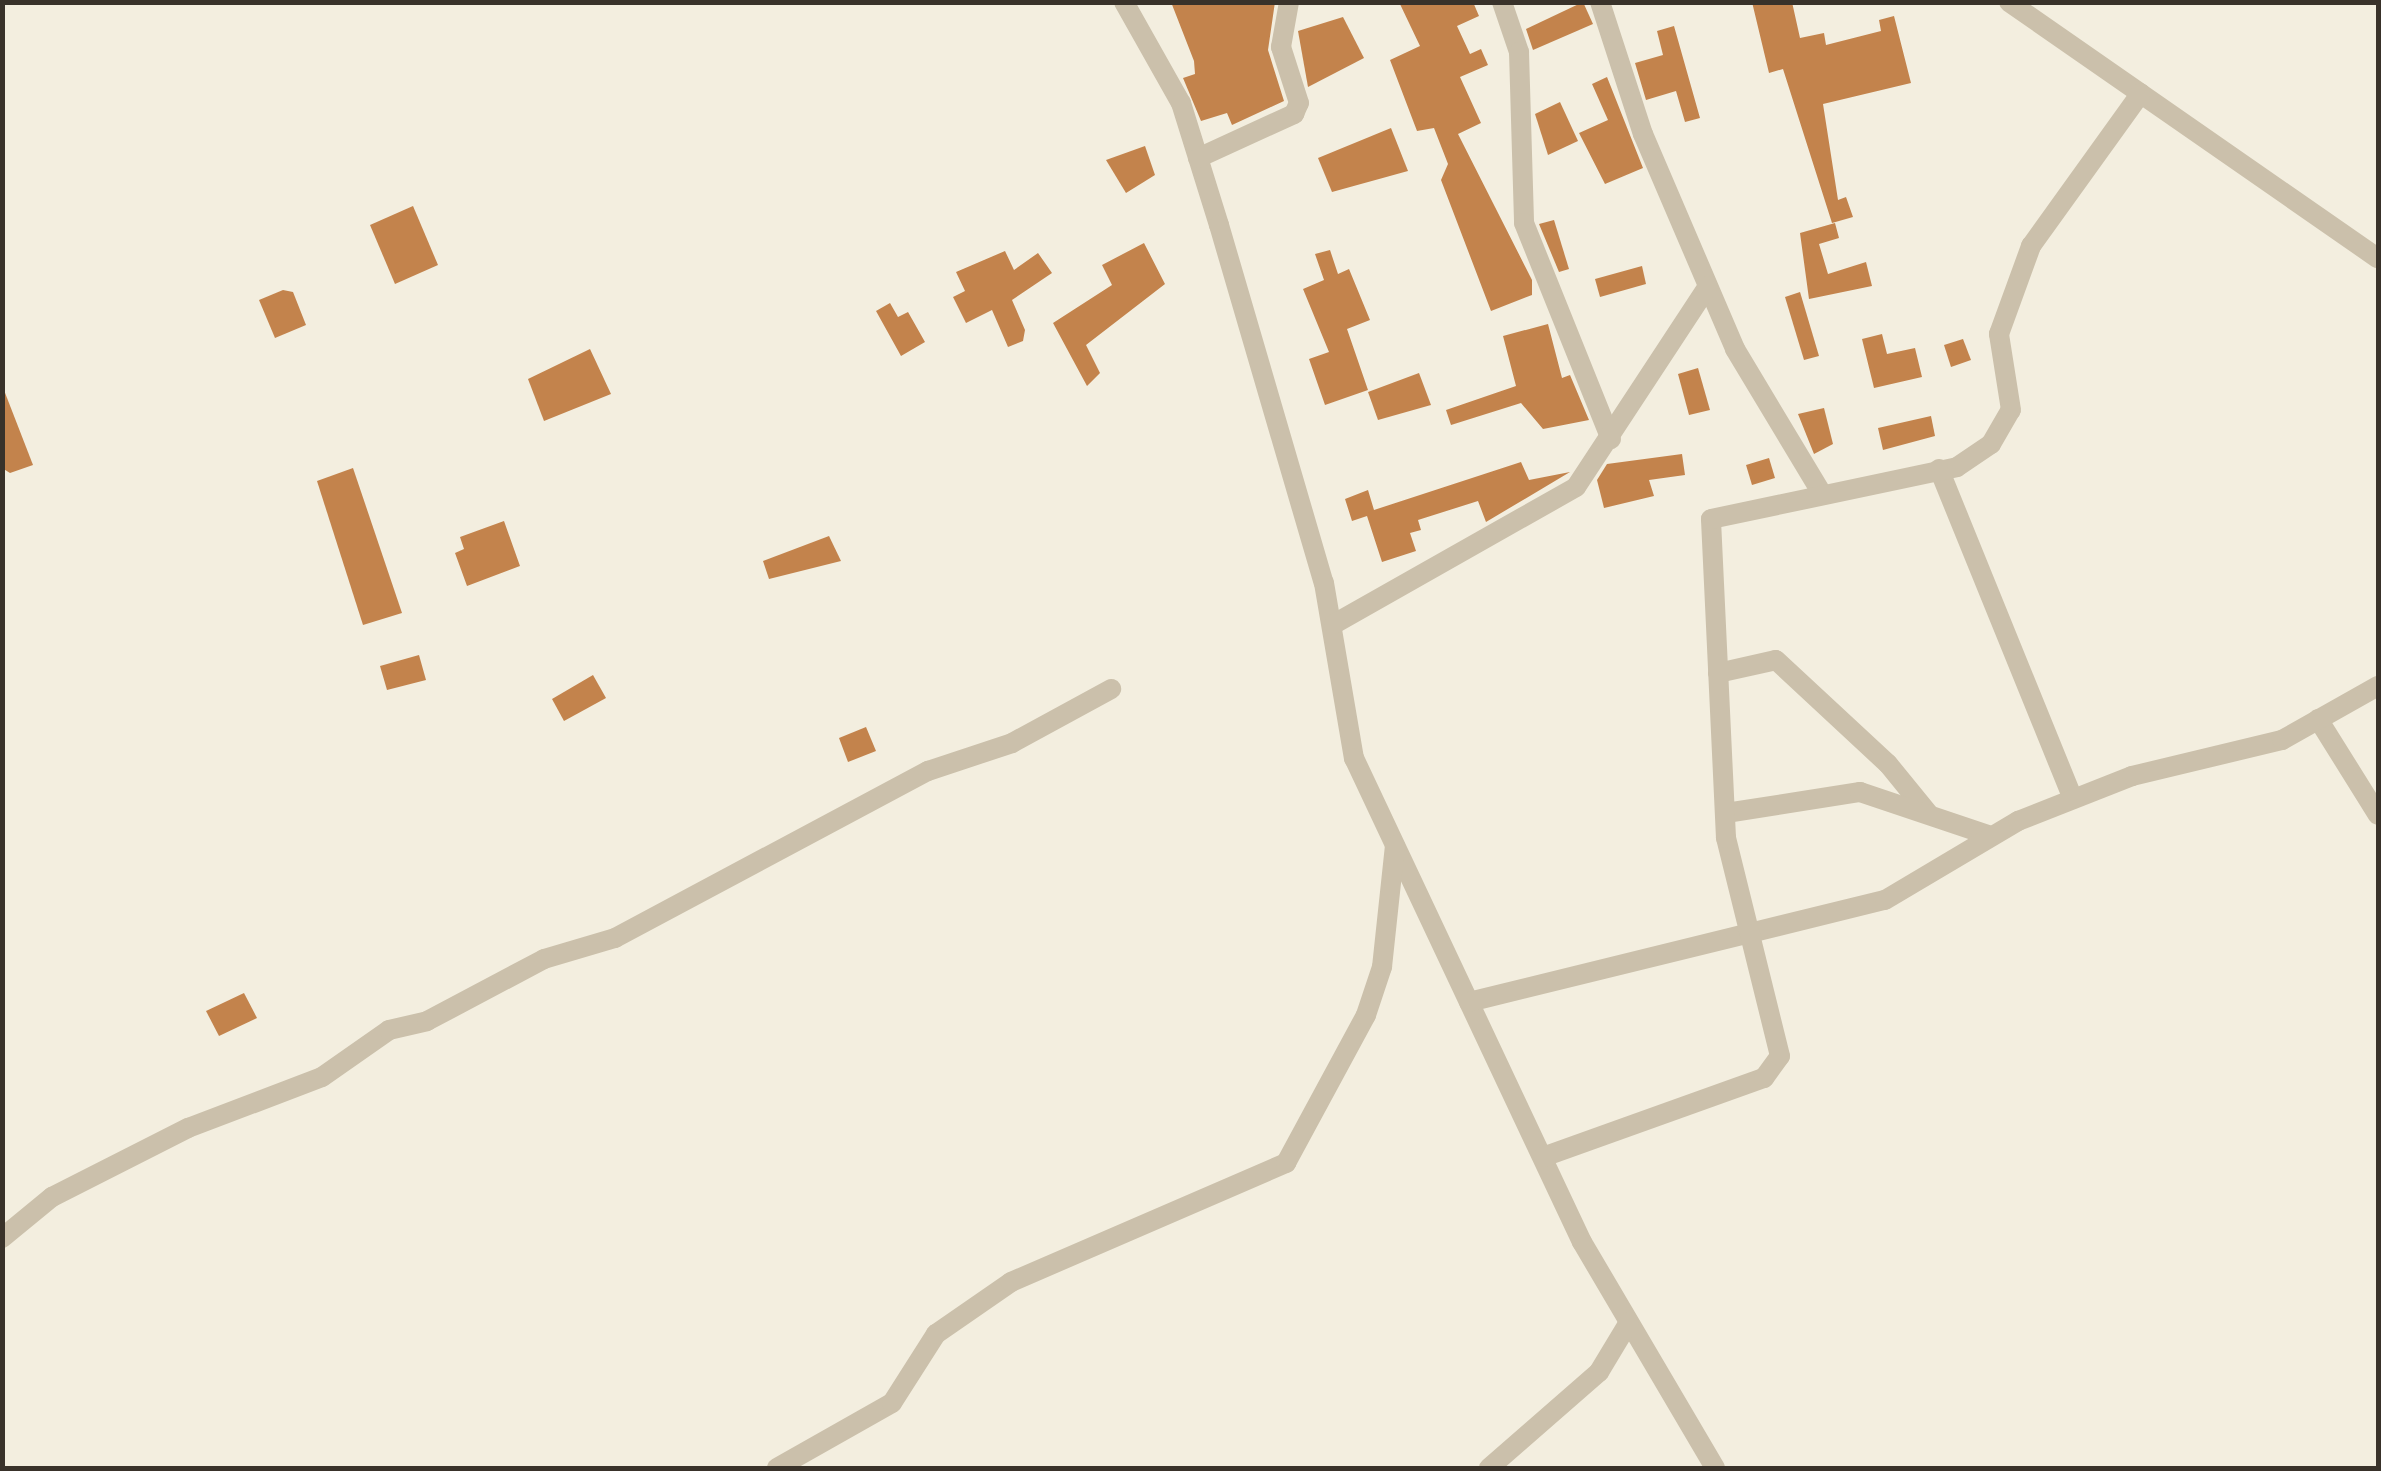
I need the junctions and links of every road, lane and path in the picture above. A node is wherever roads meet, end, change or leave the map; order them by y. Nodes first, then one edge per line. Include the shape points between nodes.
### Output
1 (1124, 2) edge
2 (1288, 2) edge
3 (1502, 2) edge
4 (1600, 2) edge
5 (2009, 2) edge
6 (2141, 93) junction
7 (1198, 158) junction
8 (2378, 258) edge
9 (1708, 286) junction
10 (1611, 439) junction
11 (1939, 470) junction
12 (1821, 492) junction
13 (1334, 624) junction
14 (1718, 673) junction
15 (2378, 686) edge
16 (1110, 689) dead end
17 (2318, 719) junction
18 (2073, 799) junction
19 (1726, 813) junction
20 (1928, 813) junction
21 (2378, 815) edge
22 (1988, 835) junction
23 (1395, 844) junction
24 (1744, 936) junction
25 (1469, 1002) junction
26 (1543, 1157) junction
27 (2, 1238) edge
28 (1630, 1322) junction
29 (1526, 1438) junction
30 (830, 1443) junction
31 (777, 1468) edge
32 (813, 1468) edge
33 (1489, 1468) edge
34 (1515, 1468) edge
35 (1715, 1468) edge

1 - 7 street via 1181,103
2 - 7 street via 1281,47 1298,104 1294,114
3 - 10 street via 1519,52 1524,223
4 - 9 street via 1643,134
5 - 6 street
6 - 8 street
6 - 11 street via 2031,246 1999,334 2007,421 1976,458
7 - 13 street
9 - 10 street
9 - 12 street via 1735,348
10 - 13 street via 1576,487 1524,522
11 - 12 street
11 - 18 street
12 - 14 street via 1712,519
13 - 23 street via 1354,758
14 - 19 street
14 - 20 street via 1776,660 1888,764
15 - 17 street
16 - 27 street via 1012,743 928,771 615,938 544,959 442,1014 389,1030 322,1077 188,1128 52,1196
17 - 18 street via 2282,740
17 - 21 street
18 - 22 street
19 - 20 street via 1860,792
19 - 24 street
20 - 22 street
22 - 24 street via 1885,900
23 - 25 street
23 - 30 street via 1382,967 1366,1016 1286,1163 1011,1282 936,1334 892,1403
24 - 25 street
24 - 26 street via 1780,1056 1776,1070
25 - 26 street
26 - 28 street
28 - 29 street via 1599,1372
28 - 35 street
29 - 33 street
29 - 34 street
30 - 31 street
30 - 32 street

